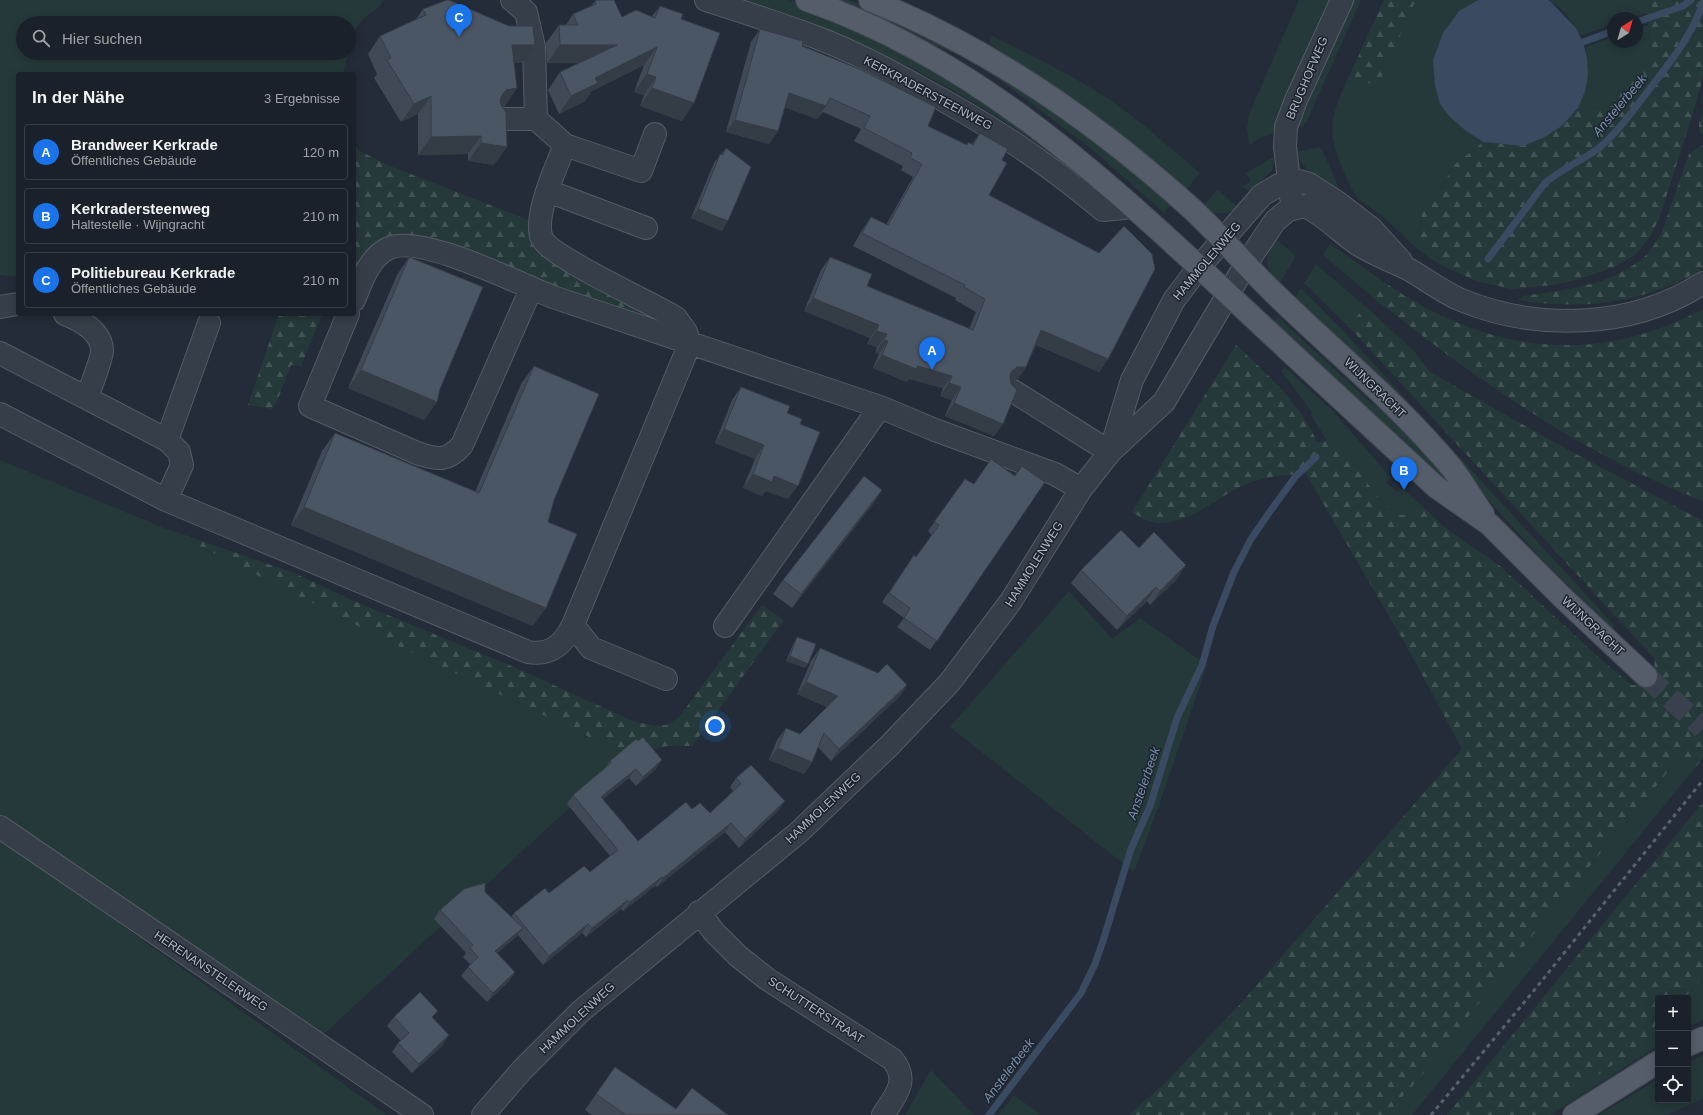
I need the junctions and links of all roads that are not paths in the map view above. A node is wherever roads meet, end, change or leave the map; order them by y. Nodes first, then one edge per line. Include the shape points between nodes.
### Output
1 (512, 0) edge
2 (706, 0) edge
3 (807, 0) edge
4 (870, 0) edge
5 (1342, 0) edge
6 (500, 119) edge
7 (536, 119) junction
8 (655, 134) dead end
9 (565, 145) junction
10 (1289, 182) junction
11 (548, 191) junction
12 (1133, 207) junction
13 (1293, 207) junction
14 (646, 228) dead end
15 (1223, 240) junction
16 (1246, 264) junction
17 (1199, 267) junction
18 (1409, 270) junction
19 (1703, 283) edge
20 (531, 289) junction
21 (1228, 294) junction
22 (356, 295) edge
23 (16, 304) edge
24 (0, 307) edge
25 (70, 316) edge
26 (347, 316) edge
27 (209, 323) dead end
28 (690, 343) junction
29 (0, 353) edge
30 (1012, 391) edge
31 (86, 398) junction
32 (880, 407) junction
33 (0, 414) edge
34 (167, 440) junction
35 (1110, 452) junction
36 (1081, 489) junction
37 (166, 500) junction
38 (1489, 524) junction
39 (573, 625) junction
40 (725, 626) dead end
41 (1646, 676) tunnel mouth
42 (666, 679) dead end
43 (0, 826) edge
44 (699, 912) junction
45 (1703, 1038) edge
46 (1691, 1044) edge
47 (1655, 1064) edge
48 (422, 1115) edge
49 (483, 1115) edge
50 (883, 1115) edge
51 (1574, 1115) edge

1 - 7 street via 526,12 534,47
2 - 12 street, KERKRADERSTEENWEG via 820,38 870,61 993,128 1048,165 1103,210
3 - 12 main road via 845,14 954,69 1030,121
4 - 15 main road via 978,52 1055,99 1146,169
5 - 10 street, BRUGHOFWEG via 1286,127 1285,147
6 - 7 street
7 - 9 street
8 - 9 street via 641,171
9 - 11 street
10 - 13 street, BRUGHOFWEG
10 - 15 street, HAMMOLENWEG via 1262,195
10 - 18 street via 1309,184 1337,202 1372,229
11 - 14 street
11 - 28 street via 540,229 545,244 580,267 676,318
12 - 17 main road
13 - 16 street, HAMMOLENWEG via 1274,221
13 - 18 street via 1305,206 1360,246
15 - 16 main road
15 - 17 street, HAMMOLENWEG
16 - 21 street, HAMMOLENWEG
16 - 38 main road, WIJNGRACHT via 1409,421 1451,468
17 - 21 main road
17 - 35 street, HAMMOLENWEG via 1174,300 1132,380
18 - 19 street via 1460,299 1481,307 1536,320 1594,320 1622,316 1655,307
20 - 22 street via 508,276 418,246 401,244 388,248 374,259
20 - 26 street via 462,445 447,458 433,458 417,453 310,406
20 - 28 street
21 - 35 street, HAMMOLENWEG via 1164,402
21 - 38 main road, WIJNGRACHT via 1436,487
23 - 24 street
25 - 31 street via 95,331 102,350
27 - 34 street
28 - 32 street
28 - 39 street
29 - 31 street
30 - 35 street
31 - 34 street
32 - 36 street via 1055,474
32 - 40 street
33 - 37 street
34 - 37 street via 179,452 182,465
35 - 36 street, HAMMOLENWEG
36 - 44 street, HAMMOLENWEG via 1011,601 950,682 889,746 799,832
37 - 39 street via 528,652 551,651 568,636
38 - 41 main road, WIJNGRACHT
39 - 42 street via 592,648
43 - 48 street, HERENANSTELERWEG
44 - 49 street, HAMMOLENWEG via 581,1011 522,1070
44 - 50 street, SCHUTTERSTRAAT via 714,932 738,956 767,978 892,1059 899,1067 902,1079 898,1091
45 - 46 main road
47 - 51 main road

